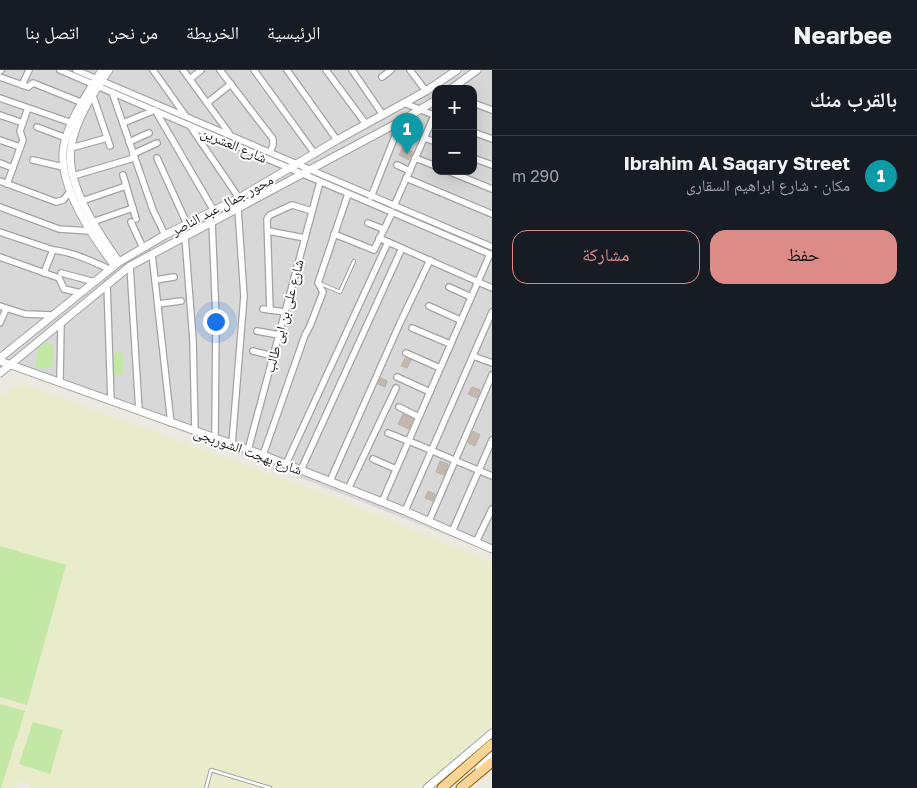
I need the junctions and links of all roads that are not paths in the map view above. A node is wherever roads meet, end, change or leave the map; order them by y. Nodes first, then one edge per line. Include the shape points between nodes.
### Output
1 (29, 70) edge
2 (60, 70) edge
3 (76, 70) edge
4 (102, 70) edge
5 (109, 70) edge
6 (153, 70) edge
7 (183, 70) edge
8 (201, 70) edge
9 (220, 70) edge
10 (254, 70) edge
11 (287, 70) edge
12 (326, 70) edge
13 (352, 70) edge
14 (391, 70) edge
15 (410, 70) edge
16 (457, 70) edge
17 (477, 70) edge
18 (0, 77) edge
19 (382, 77) dead end
20 (190, 79) junction
21 (98, 82) junction
22 (231, 84) junction
23 (22, 85) junction
24 (439, 85) edge
25 (456, 85) edge
26 (432, 89) edge
27 (426, 91) junction
28 (112, 92) junction
29 (93, 96) junction
30 (0, 98) edge
31 (432, 102) edge
32 (83, 103) junction
33 (207, 103) junction
34 (404, 103) junction
35 (477, 104) edge
36 (28, 108) junction
37 (155, 110) junction
38 (420, 110) junction
39 (492, 110) edge
40 (0, 115) edge
41 (383, 115) junction
42 (432, 115) edge
43 (186, 116) junction
44 (401, 121) junction
45 (432, 122) edge
46 (23, 123) junction
47 (123, 123) junction
48 (72, 124) junction
49 (366, 124) junction
50 (190, 126) junction
51 (37, 127) dead end
52 (149, 133) dead end
53 (477, 133) edge
54 (230, 134) junction
55 (66, 138) junction
56 (107, 138) junction
57 (424, 138) junction
58 (492, 139) edge
59 (0, 140) edge
60 (337, 140) junction
61 (432, 141) edge
62 (129, 142) junction
63 (157, 144) dead end
64 (110, 146) dead end
65 (20, 147) junction
66 (70, 148) junction
67 (270, 152) junction
68 (314, 154) junction
69 (133, 156) junction
70 (157, 158) dead end
71 (415, 158) junction
72 (477, 159) edge
73 (33, 160) dead end
74 (0, 163) edge
75 (432, 164) edge
76 (492, 165) edge
77 (293, 166) junction
78 (397, 166) dead end
79 (64, 167) junction
80 (13, 168) junction
81 (308, 170) junction
82 (410, 171) junction
83 (301, 174) junction
84 (123, 175) dead end
85 (458, 175) edge
86 (73, 176) junction
87 (406, 178) junction
88 (0, 181) edge
89 (320, 182) junction
90 (7, 184) junction
91 (126, 186) junction
92 (492, 189) edge
93 (71, 191) junction
94 (348, 194) junction
95 (371, 196) junction
96 (239, 198) junction
97 (82, 201) junction
98 (394, 206) junction
99 (0, 207) edge
100 (133, 208) junction
101 (238, 208) junction
102 (214, 210) junction
103 (312, 211) junction
104 (392, 212) junction
105 (492, 214) edge
106 (92, 222) junction
107 (212, 222) junction
108 (368, 223) dead end
109 (187, 224) junction
110 (383, 230) junction
111 (90, 231) junction
112 (268, 231) junction
113 (0, 232) edge
114 (334, 234) junction
115 (166, 235) junction
116 (185, 237) junction
117 (305, 238) junction
118 (379, 238) junction
119 (388, 242) junction
120 (492, 247) edge
121 (143, 248) junction
122 (402, 248) junction
123 (53, 250) junction
124 (152, 254) junction
125 (491, 254) edge
126 (0, 257) edge
127 (430, 260) junction
128 (354, 261) dead end
129 (114, 266) junction
130 (130, 266) junction
131 (44, 273) junction
132 (61, 273) dead end
133 (174, 277) dead end
134 (155, 280) junction
135 (95, 282) junction
136 (477, 282) junction
137 (318, 283) junction
138 (107, 284) junction
139 (448, 287) dead end
140 (492, 288) edge
141 (81, 293) junction
142 (471, 297) junction
143 (181, 301) dead end
144 (158, 304) junction
145 (429, 306) dead end
146 (3, 307) edge
147 (263, 309) dead end
148 (270, 310) junction
149 (285, 312) junction
150 (492, 312) edge
151 (53, 315) junction
152 (460, 320) junction
153 (61, 322) junction
154 (0, 324) edge
155 (412, 328) dead end
156 (257, 330) dead end
157 (279, 335) junction
158 (450, 344) junction
159 (253, 351) dead end
160 (406, 353) dead end
161 (273, 356) junction
162 (472, 356) junction
163 (0, 360) edge
164 (10, 364) junction
165 (492, 364) edge
166 (440, 368) junction
167 (0, 373) edge
168 (492, 374) edge
169 (397, 376) dead end
170 (60, 382) junction
171 (396, 388) dead end
172 (430, 392) junction
173 (111, 401) junction
174 (399, 407) dead end
175 (139, 411) junction
176 (420, 417) junction
177 (171, 423) junction
178 (195, 431) junction
179 (388, 433) dead end
180 (215, 438) junction
181 (492, 440) edge
182 (409, 441) junction
183 (232, 444) junction
184 (248, 450) junction
185 (431, 450) junction
186 (263, 455) junction
187 (373, 459) dead end
188 (456, 461) junction
189 (286, 464) junction
190 (396, 469) junction
191 (300, 470) junction
192 (480, 470) junction
193 (492, 476) edge
194 (330, 481) junction
195 (348, 489) junction
196 (382, 502) junction
197 (492, 508) edge
198 (405, 511) junction
199 (429, 521) junction
200 (452, 532) junction
201 (476, 542) junction
202 (492, 549) edge
203 (492, 733) edge
204 (492, 744) edge
205 (492, 756) edge
206 (490, 765) edge
207 (206, 788) edge
208 (270, 788) edge
209 (427, 788) edge
210 (442, 788) edge
211 (460, 788) edge

1 - 23 street
2 - 21 street, شارع العشرين
3 - 21 street, شارع العشرين
4 - 21 street
5 - 21 street
6 - 43 street
7 - 20 street
8 - 20 street
9 - 22 street
10 - 68 street
11 - 60 street
12 - 49 street
13 - 41 street
14 - 19 street
15 - 27 street
16 - 24 street, محور جمال عبد الناصر
17 - 25 street
18 - 23 street
20 - 33 street
21 - 28 street, شارع العشرين
21 - 29 street
21 - 32 street
21 - 43 street, شارع العشرين
22 - 33 street
22 - 67 street via 273,139
23 - 32 street via 29,88 32,82
26 - 27 street, محور جمال عبد الناصر
27 - 34 street, محور جمال عبد الناصر
28 - 37 street, شارع العشرين
28 - 47 street
29 - 56 street
29 - 66 street
30 - 36 street
31 - 38 street, محور جمال عبد الناصر
32 - 48 street
33 - 54 street
34 - 38 street
34 - 41 street, محور جمال عبد الناصر
35 - 39 street
36 - 46 street
36 - 48 street
37 - 47 street
37 - 50 street, شارع العشرين
37 - 102 street
38 - 42 street
38 - 44 street, محور جمال عبد الناصر
40 - 46 street
41 - 49 street, محور جمال عبد الناصر
43 - 54 street, شارع العشرين
44 - 81 street, محور جمال عبد الناصر
44 - 95 street
45 - 57 street
46 - 65 street
47 - 62 street
48 - 55 street
49 - 60 street, محور جمال عبد الناصر
50 - 77 street, شارع العشرين
50 - 96 street
51 - 55 street
52 - 62 street
53 - 58 street
54 - 67 street, شارع العشرين
55 - 79 street
56 - 64 street
56 - 66 street
57 - 61 street
57 - 71 street
59 - 65 street
60 - 68 street, محور جمال عبد الناصر
62 - 69 street
63 - 69 street
65 - 80 street
66 - 86 street
67 - 77 street, شارع العشرين
68 - 77 street, محور جمال عبد الناصر
69 - 86 street
69 - 115 street
70 - 109 street
71 - 75 street
71 - 82 street
72 - 76 street
73 - 79 street
74 - 80 street
77 - 81 street, شارع العشرين
77 - 83 street, شارع العشرين
77 - 96 street, محور جمال عبد الناصر
78 - 82 street
79 - 93 street
80 - 90 street
81 - 83 street, محور جمال عبد الناصر
81 - 95 street, شارع العشرين
82 - 87 street
83 - 89 street, شارع العشرين
83 - 101 street, محور جمال عبد الناصر
84 - 91 street
85 - 92 street
86 - 97 street
87 - 98 street
87 - 105 street
88 - 90 street
89 - 94 street, شارع العشرين
89 - 103 street, شارع على بن ابى طالب
90 - 93 street via 56,202 63,200
91 - 97 street
91 - 100 street
93 - 111 street
94 - 104 street, شارع العشرين
94 - 114 street
95 - 98 street, شارع العشرين
96 - 102 street, محور جمال عبد الناصر
97 - 106 street
98 - 120 street, شارع العشرين
99 - 111 street via 59,229
100 - 106 street
100 - 121 street
101 - 107 street, محور جمال عبد الناصر
101 - 183 street via 244,296
102 - 109 street, محور جمال عبد الناصر
103 - 112 street via 292,205 267,218
103 - 117 street, شارع على بن ابى طالب
104 - 110 street
104 - 125 street, شارع العشرين
106 - 129 street
107 - 116 street, محور جمال عبد الناصر
107 - 180 street via 216,318
108 - 110 street
109 - 115 street, محور جمال عبد الناصر
110 - 118 street
111 - 129 street
112 - 117 street
112 - 148 street
113 - 123 street
114 - 118 street via 374,250
114 - 137 street
115 - 121 street, محور جمال عبد الناصر
116 - 124 street, محور جمال عبد الناصر
116 - 178 street
117 - 149 street, شارع على بن ابى طالب
118 - 119 street
119 - 122 street
119 - 189 street
121 - 129 street, محور جمال عبد الناصر
122 - 127 street
122 - 191 street
123 - 129 street
123 - 131 street
124 - 130 street, محور جمال عبد الناصر
124 - 134 street
125 - 136 street
126 - 131 street
127 - 136 street
127 - 194 street
128 - 137 lane via 339,292
129 - 135 street, محور جمال عبد الناصر
130 - 138 street, محور جمال عبد الناصر
130 - 175 street
131 - 141 street via 61,279 64,289
132 - 135 street
133 - 134 street
134 - 144 street
135 - 141 street, محور جمال عبد الناصر
136 - 140 street
136 - 142 street
137 - 186 street via 323,292
138 - 153 street, محور جمال عبد الناصر
138 - 173 street
139 - 142 street
141 - 151 street, محور جمال عبد الناصر
142 - 152 street
143 - 144 street
144 - 177 street
145 - 152 street
146 - 151 street via 25,314
146 - 154 street
147 - 148 street
148 - 149 street
149 - 157 street, شارع على بن ابى طالب
150 - 162 street
151 - 163 street, محور جمال عبد الناصر
152 - 158 street
153 - 164 street, محور جمال عبد الناصر
153 - 170 street
155 - 158 street
156 - 157 street
157 - 161 street, شارع على بن ابى طالب
158 - 166 street
159 - 161 street
160 - 166 street
161 - 184 street, شارع على بن ابى طالب
162 - 165 street
162 - 185 street
163 - 164 street, شارع بهجت الشوربجى
164 - 167 street, محور جمال عبد الناصر
164 - 170 street, شارع بهجت الشوربجى
166 - 172 street
168 - 188 street
169 - 172 street
170 - 173 street, شارع بهجت الشوربجى
171 - 195 street
172 - 176 street
173 - 175 street, شارع بهجت الشوربجى
174 - 176 street
175 - 177 street, شارع بهجت الشوربجى
176 - 182 street
177 - 178 street, شارع بهجت الشوربجى
178 - 180 street, شارع بهجت الشوربجى
179 - 182 street
180 - 183 street, شارع بهجت الشوربجى
181 - 192 street
182 - 185 street
182 - 190 street
183 - 184 street, شارع بهجت الشوربجى
184 - 186 street, شارع بهجت الشوربجى
185 - 188 street
185 - 198 street
186 - 189 street, شارع بهجت الشوربجى
187 - 190 street
188 - 192 street
188 - 199 street
189 - 191 street, شارع بهجت الشوربجى
190 - 196 street
191 - 194 street, شارع بهجت الشوربجى
192 - 193 street
192 - 200 street
194 - 195 street, شارع بهجت الشوربجى
195 - 196 street, شارع بهجت الشوربجى
196 - 198 street, شارع بهجت الشوربجى
197 - 201 street
198 - 199 street, شارع بهجت الشوربجى
199 - 200 street, شارع بهجت الشوربجى
200 - 201 street, شارع بهجت الشوربجى
201 - 202 street, شارع بهجت الشوربجى
203 - 209 street
204 - 210 main road
205 - 211 street
206 - 211 main road
207 - 208 lane via 211,770

